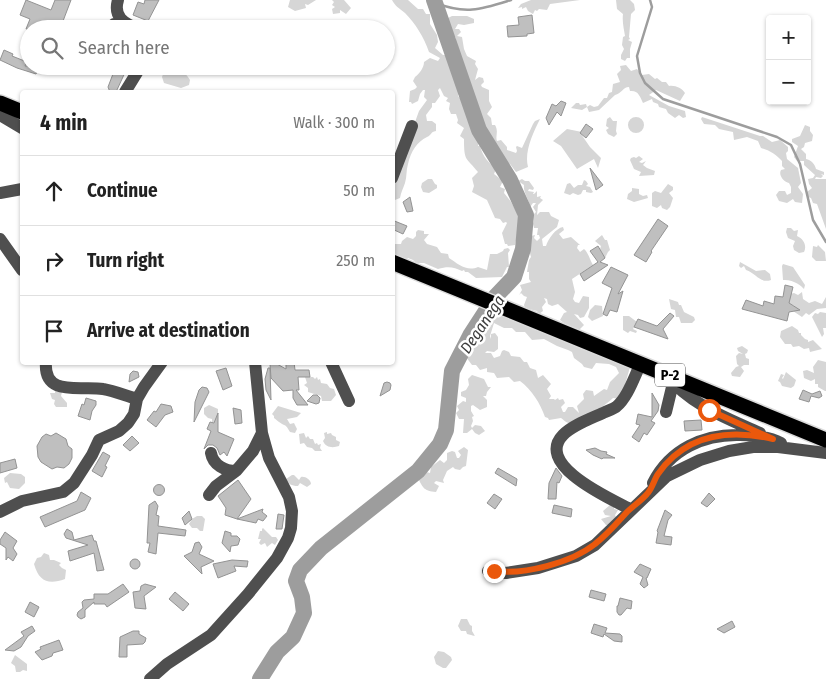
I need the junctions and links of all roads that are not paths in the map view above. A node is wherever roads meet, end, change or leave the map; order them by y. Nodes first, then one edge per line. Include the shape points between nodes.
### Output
1 (135, 75) edge
2 (126, 90) edge
3 (0, 103) edge
4 (20, 111) edge
5 (0, 115) edge
6 (412, 126) dead end
7 (20, 127) edge
8 (395, 170) edge
9 (20, 189) edge
10 (0, 193) edge
11 (0, 239) edge
12 (395, 263) edge
13 (20, 267) edge
14 (641, 363) junction
15 (46, 365) edge
16 (160, 365) edge
17 (255, 365) edge
18 (332, 365) edge
19 (669, 378) junction
20 (137, 399) junction
21 (349, 401) dead end
22 (666, 412) dead end
23 (262, 433) junction
24 (773, 439) junction
25 (826, 440) edge
26 (790, 448) junction
27 (211, 453) dead end
28 (826, 453) edge
29 (236, 471) junction
30 (209, 494) dead end
31 (648, 494) junction
32 (630, 509) junction
33 (0, 512) edge
34 (488, 570) dead end
35 (150, 679) edge

1 - 2 street
3 - 4 highway
5 - 7 street
6 - 8 street
9 - 10 street
11 - 13 street
12 - 14 highway, P-2
14 - 19 highway, P-2
14 - 32 street via 616,407 574,427 562,436 556,449 558,459 566,469
15 - 20 street via 48,378 62,388 103,389
16 - 20 street
17 - 23 street
18 - 21 street
19 - 22 street
19 - 24 street via 676,388 709,410
19 - 25 highway, P-2
20 - 33 street via 128,424 99,440 74,483 63,492 22,502
23 - 29 street
23 - 35 street via 269,458 289,497 292,511 288,538 248,594 211,636
24 - 26 street
24 - 31 street via 754,435 722,435 699,440 672,457 657,475
26 - 28 street
26 - 31 street via 753,447 700,460 667,476
27 - 29 street via 217,464
29 - 30 street
31 - 32 street
32 - 34 street via 595,545 576,556 538,568 506,573

